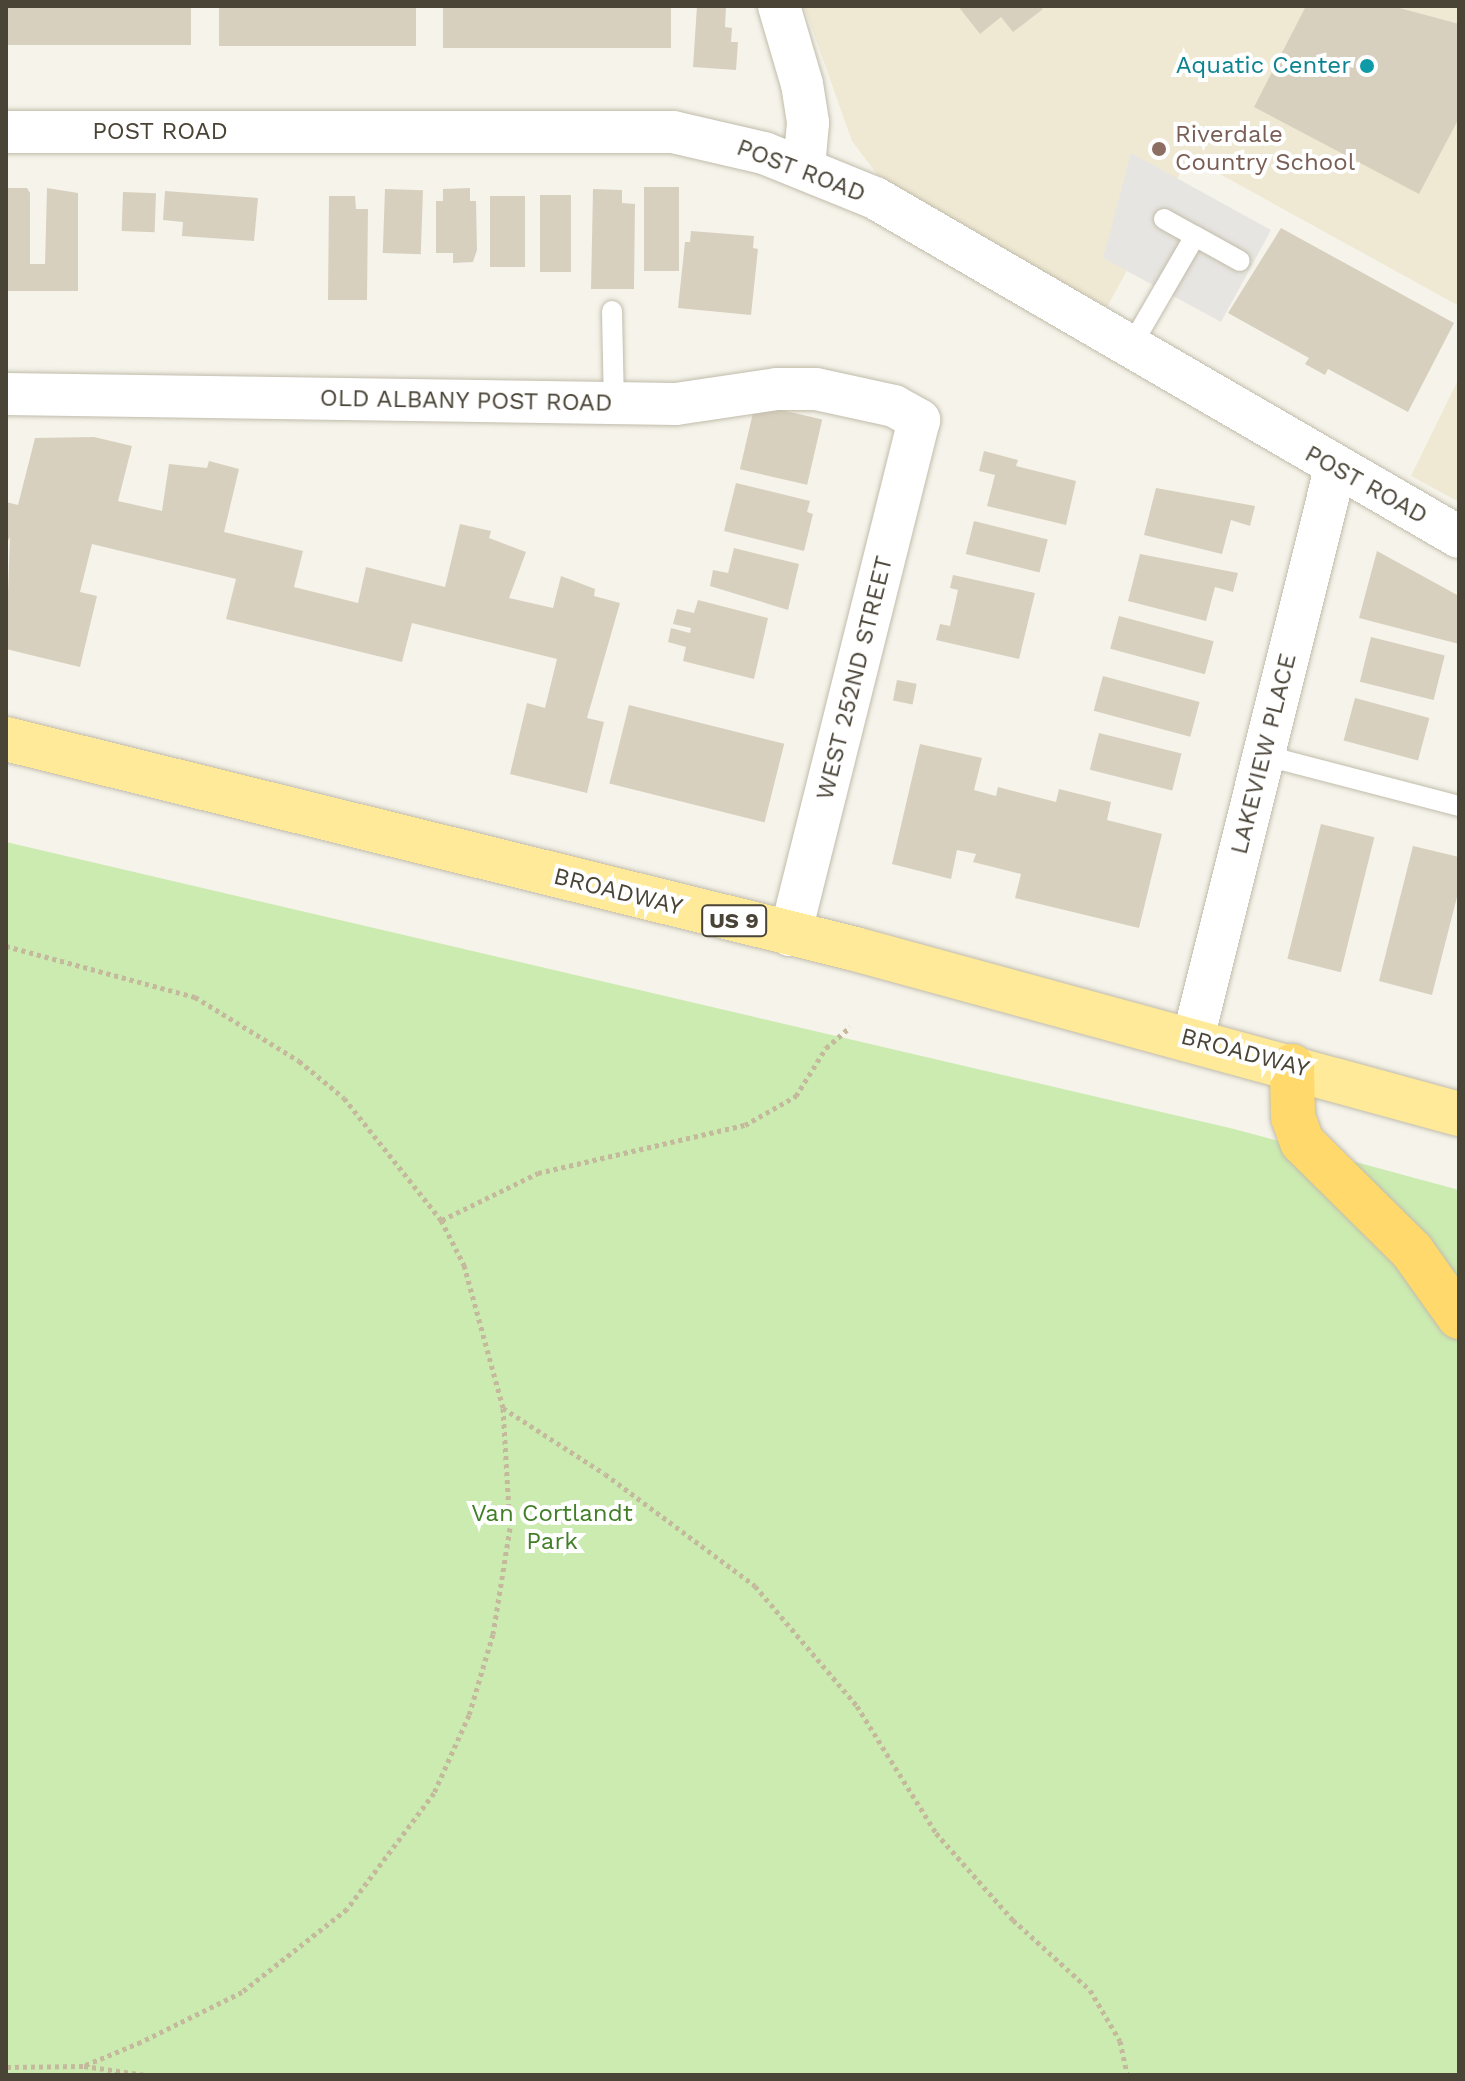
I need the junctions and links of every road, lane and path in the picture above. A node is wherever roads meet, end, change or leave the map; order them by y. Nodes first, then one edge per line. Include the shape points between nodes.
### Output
1 (779, 6) edge
2 (6, 132) edge
3 (804, 167) junction
4 (1164, 219) dead end
5 (1195, 236) junction
6 (1240, 261) dead end
7 (612, 311) dead end
8 (1130, 348) junction
9 (6, 394) edge
10 (614, 403) junction
11 (919, 420) joint
12 (1335, 469) junction
13 (1459, 537) edge
14 (6, 739) edge
15 (1263, 755) junction
16 (1459, 806) edge
17 (790, 935) junction
18 (6, 946) edge
19 (850, 1027) dead end
20 (1193, 1039) junction
21 (1292, 1066) junction
22 (1459, 1114) edge
23 (441, 1220) junction
24 (1459, 1317) edge
25 (503, 1408) junction
26 (83, 2066) junction
27 (6, 2067) edge
28 (145, 2075) edge
29 (1127, 2075) edge

1 - 3 street via 802,84 808,123
2 - 3 street, POST ROAD via 673,132
3 - 8 street, POST ROAD via 875,198
4 - 5 lane
5 - 6 lane
5 - 8 lane
7 - 10 lane
8 - 12 street, POST ROAD
9 - 10 street, OLD ALBANY POST ROAD
10 - 11 street, OLD ALBANY POST ROAD via 676,404 777,389 816,389 869,398
11 - 17 street, WEST 252ND STREET
12 - 13 street, POST ROAD
12 - 15 street, LAKEVIEW PLACE
14 - 17 main road, BROADWAY / US 9
15 - 16 lane
15 - 20 street, LAKEVIEW PLACE
17 - 20 main road, BROADWAY / US 9
18 - 23 path via 195,997 248,1028 344,1098
19 - 23 path via 826,1048 796,1096 745,1125 538,1173
20 - 21 main road, BROADWAY / US 9
21 - 22 main road, BROADWAY / US 9
21 - 24 highway via 1293,1117 1302,1142 1406,1244
23 - 25 path via 480,1310
25 - 26 path via 510,1528 493,1634 469,1715 434,1793 347,1909 301,1950 242,1992
25 - 29 path via 605,1474 755,1586 857,1706 936,1833 1013,1920 1090,1990 1120,2041
26 - 27 path
26 - 28 path

